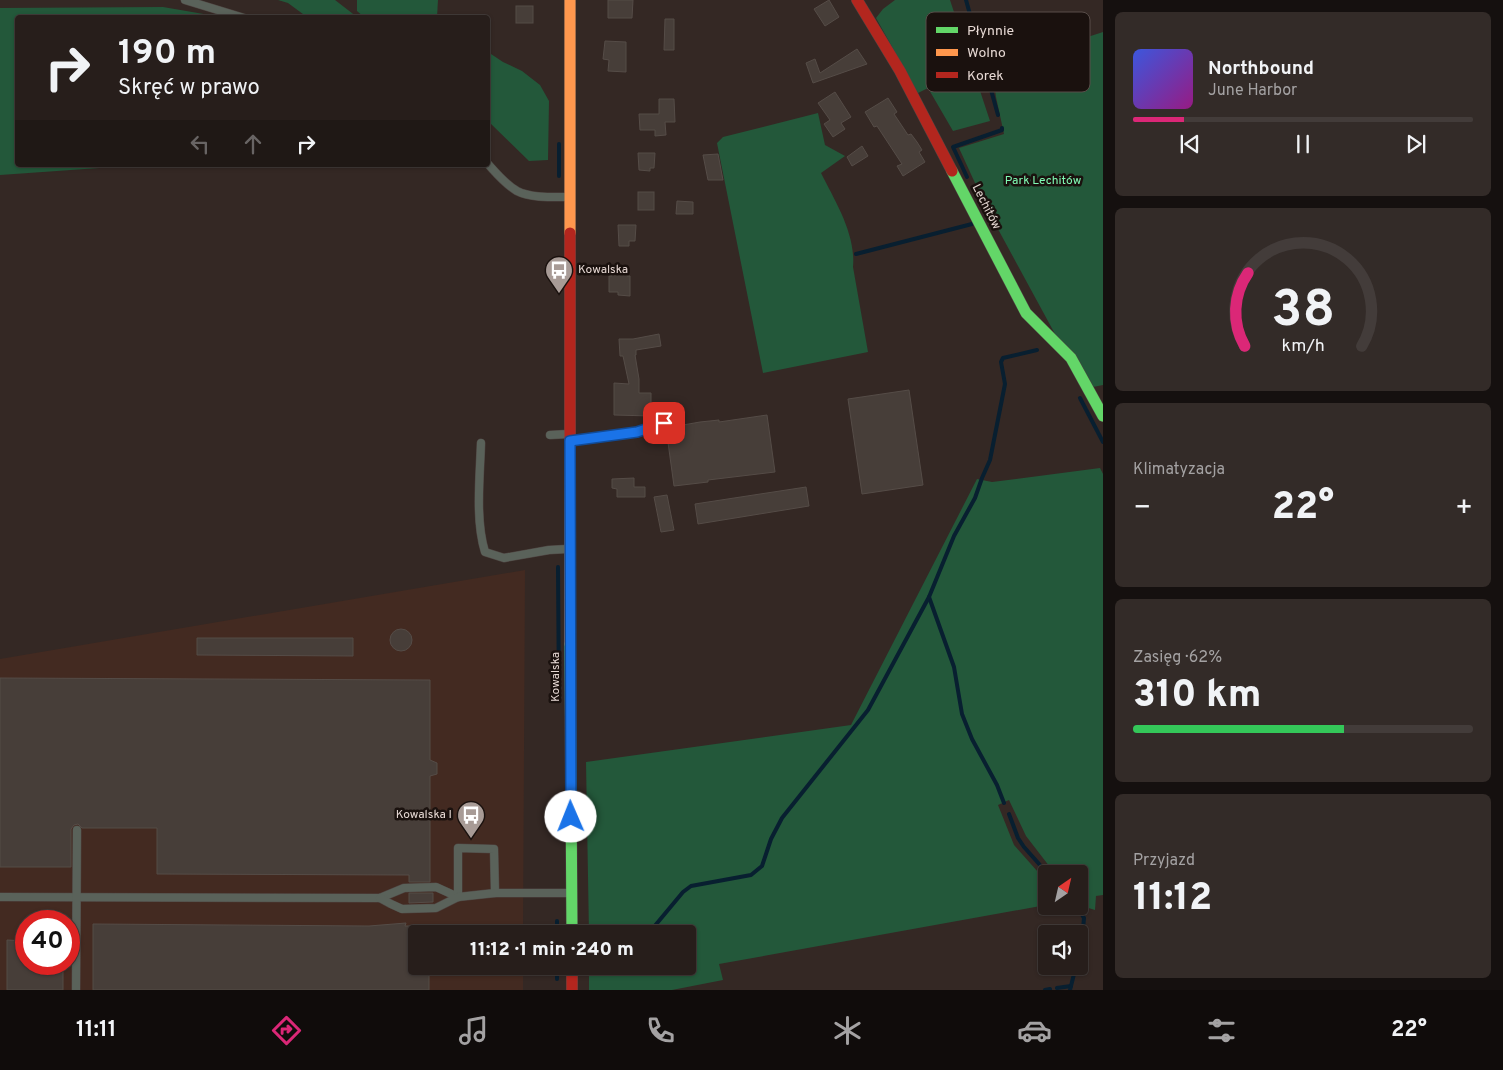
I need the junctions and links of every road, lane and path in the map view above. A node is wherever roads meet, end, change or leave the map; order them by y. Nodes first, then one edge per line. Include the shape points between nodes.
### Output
1 (185, 0) edge
2 (570, 0) edge
3 (857, 0) edge
4 (234, 15) edge
5 (490, 166) edge
6 (570, 196) junction
7 (1103, 416) edge
8 (664, 423) dead end
9 (550, 435) dead end
10 (570, 437) junction
11 (481, 443) dead end
12 (570, 549) junction
13 (77, 830) dead end
14 (496, 893) junction
15 (572, 893) junction
16 (0, 897) edge
17 (77, 897) junction
18 (458, 897) junction
19 (380, 898) junction
20 (572, 925) edge
21 (572, 975) edge
22 (76, 990) edge
23 (572, 990) edge

1 - 4 lane
2 - 6 street, Kowalska
3 - 7 street, Lechitów via 900,70 1026,312 1072,358
5 - 6 lane via 505,183 519,192 536,196
6 - 10 street, Kowalska
8 - 10 lane via 637,432
9 - 10 lane
10 - 12 street, Kowalska
11 - 12 lane via 479,494 485,552 504,558
12 - 15 street, Kowalska
13 - 17 lane
14 - 15 lane
14 - 18 lane
14 - 18 lane via 494,849 458,848
15 - 20 street, Kowalska
16 - 17 lane
17 - 19 lane
17 - 22 lane
18 - 19 lane via 436,887 404,888
18 - 19 lane via 436,908 402,909
21 - 23 street

